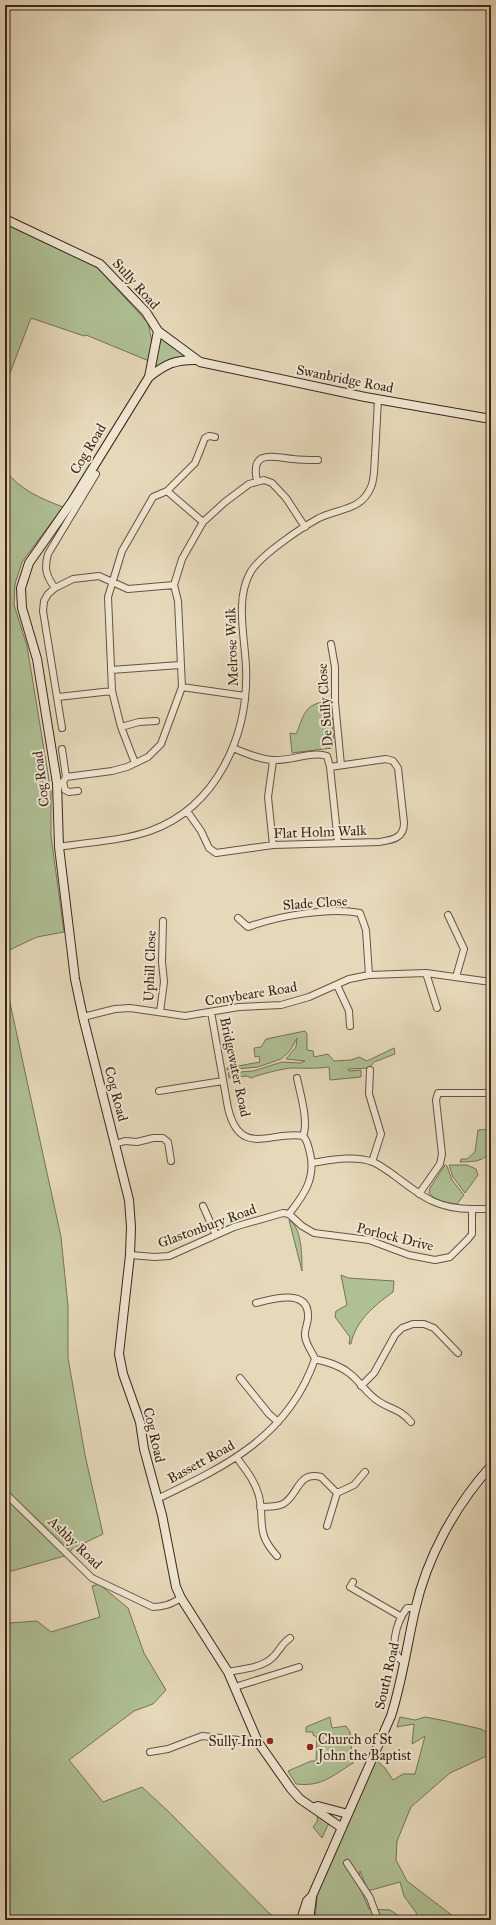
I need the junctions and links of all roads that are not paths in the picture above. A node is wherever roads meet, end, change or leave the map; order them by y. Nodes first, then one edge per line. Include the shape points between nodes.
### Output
1 (5, 219) edge
2 (158, 331) junction
3 (195, 360) junction
4 (149, 377) junction
5 (378, 399) junction
6 (491, 419) edge
7 (215, 437) dead end
8 (318, 460) dead end
9 (96, 474) dead end
10 (256, 481) junction
11 (167, 491) junction
12 (203, 522) junction
13 (305, 527) junction
14 (113, 582) junction
15 (174, 585) junction
16 (55, 588) junction
17 (331, 644) dead end
18 (180, 665) junction
19 (111, 670) junction
20 (182, 687) junction
21 (112, 691) junction
22 (245, 696) junction
23 (58, 697) junction
24 (156, 721) dead end
25 (121, 727) junction
26 (62, 728) dead end
27 (233, 748) junction
28 (62, 749) dead end
29 (273, 760) junction
30 (136, 764) junction
31 (342, 765) junction
32 (330, 767) junction
33 (66, 776) junction
34 (78, 791) dead end
35 (187, 811) junction
36 (338, 843) junction
37 (273, 845) junction
38 (59, 847) junction
39 (448, 915) dead end
40 (238, 918) dead end
41 (163, 921) dead end
42 (426, 973) junction
43 (369, 975) junction
44 (456, 977) junction
45 (491, 982) edge
46 (337, 985) junction
47 (437, 1008) dead end
48 (160, 1012) junction
49 (211, 1012) junction
50 (83, 1017) junction
51 (350, 1026) dead end
52 (370, 1070) dead end
53 (297, 1078) dead end
54 (223, 1081) junction
55 (158, 1091) dead end
56 (491, 1093) edge
57 (303, 1136) junction
58 (115, 1144) junction
59 (171, 1161) dead end
60 (372, 1162) junction
61 (312, 1163) junction
62 (419, 1194) junction
63 (203, 1206) dead end
64 (472, 1209) junction
65 (491, 1209) edge
66 (289, 1214) junction
67 (216, 1235) junction
68 (130, 1255) junction
69 (256, 1303) dead end
70 (458, 1353) dead end
71 (315, 1359) junction
72 (240, 1378) dead end
73 (361, 1386) junction
74 (278, 1422) junction
75 (411, 1422) dead end
76 (237, 1458) junction
77 (491, 1466) edge
78 (365, 1472) dead end
79 (5, 1493) edge
80 (337, 1493) junction
81 (157, 1499) junction
82 (260, 1507) junction
83 (327, 1526) dead end
84 (277, 1556) dead end
85 (353, 1582) dead end
86 (181, 1598) junction
87 (415, 1608) junction
88 (400, 1616) junction
89 (290, 1638) dead end
90 (404, 1662) junction
91 (299, 1668) dead end
92 (228, 1672) junction
93 (235, 1687) junction
94 (258, 1742) junction
95 (150, 1752) dead end
96 (314, 1807) junction
97 (348, 1814) junction
98 (342, 1828) junction
99 (347, 1863) dead end
100 (312, 1896) junction
101 (301, 1920) edge
102 (309, 1920) edge
103 (378, 1920) edge

1 - 2 street, Sully Road via 100,264 146,312
2 - 3 street, Sully Road
2 - 4 street, Cog Road
3 - 4 street, Cog Road via 171,362
3 - 5 street, Swanbridge Road
4 - 38 street, Cog Road via 73,500 29,563 21,588 22,608 37,659 56,783
5 - 6 street, Swanbridge Road
5 - 13 street, Melrose Walk via 374,480 369,492 356,506 321,518
7 - 11 street via 205,438 195,463
8 - 10 street via 267,456 257,464
9 - 16 street via 48,554 46,573
10 - 12 street via 224,502
10 - 13 street via 272,483 286,498
11 - 12 street
11 - 14 street via 153,497 122,551
12 - 15 street via 182,559
13 - 22 street, Melrose Walk via 260,559 247,579 243,601
14 - 15 street via 128,589
14 - 16 street via 99,576 73,579
14 - 19 street via 108,597
15 - 18 street via 178,602
16 - 23 street via 44,601 43,611
17 - 31 street, De Sully Close
18 - 19 street
18 - 20 street
19 - 21 street
20 - 22 street
20 - 30 street via 161,744 148,757
21 - 23 street
21 - 25 street
22 - 27 street, Melrose Walk
23 - 26 street
24 - 25 street
25 - 30 street
27 - 29 street via 258,758
27 - 35 street, Melrose Walk via 214,782
28 - 33 street
29 - 32 street via 321,755 327,756
29 - 37 street via 268,797
30 - 33 street via 112,771
31 - 32 street
31 - 36 street, Flat Holm Walk via 386,759 393,762 398,768 404,823 402,833 394,839
32 - 36 street
33 - 34 street via 63,782 65,790
35 - 37 street, Flat Holm Walk via 213,852
35 - 38 street, Melrose Walk via 160,826 138,834
36 - 37 street, Flat Holm Walk
38 - 50 street, Cog Road via 75,979
39 - 44 street via 464,949
40 - 43 street, Slade Close via 248,927 279,917 338,911 360,913 366,930
41 - 48 street, Uphill Close via 164,982
42 - 43 street, Conybeare Road
42 - 44 street, Conybeare Road
42 - 47 street
43 - 46 street, Conybeare Road via 349,979
44 - 45 street, Conybeare Road
46 - 49 street, Conybeare Road via 294,1002
46 - 51 street via 350,1011
48 - 49 street, Conybeare Road via 185,1016
48 - 50 street, Conybeare Road via 130,1008 114,1009
49 - 54 street, Bridgewater Road
50 - 58 street, Cog Road
52 - 60 street via 369,1094 381,1134
53 - 57 street via 305,1122
54 - 55 street
54 - 57 street, Bridgewater Road via 230,1120 245,1136 264,1140
56 - 62 street via 438,1093 436,1100 442,1154 440,1164
57 - 61 street via 307,1141
58 - 59 street via 163,1138 168,1142
58 - 68 street, Cog Road via 129,1200
60 - 61 street via 344,1159
60 - 62 street
61 - 66 street via 304,1195
62 - 64 street via 446,1207
63 - 67 street
64 - 65 street
64 - 66 street, Porlock Drive via 472,1234 450,1257 435,1260 409,1255 369,1240 314,1233
66 - 67 street, Glastonbury Road via 283,1213 234,1227
67 - 68 street, Glastonbury Road via 168,1256
68 - 81 street, Cog Road via 119,1354 123,1374 140,1422
69 - 71 street via 289,1296 304,1304 309,1317 305,1336 307,1346
70 - 73 street via 434,1328 424,1324 412,1324 402,1328 395,1335 374,1373
71 - 73 street via 350,1373
71 - 74 street, Bassett Road via 303,1386
72 - 74 street
73 - 75 street via 379,1402 399,1410
74 - 76 street, Bassett Road
76 - 81 street, Bassett Road
76 - 82 street via 254,1482
77 - 87 street, South Road via 463,1502 445,1533 427,1572
78 - 80 street via 354,1485
79 - 86 street, Ashby Road via 92,1578 153,1607 166,1605
80 - 82 street via 321,1477 308,1476 283,1504
80 - 83 street
81 - 86 street, Cog Road via 176,1587
82 - 84 street via 263,1538
85 - 88 street via 350,1587
86 - 92 street, Cog Road
87 - 88 street via 407,1608
87 - 90 street, South Road
88 - 90 street via 395,1647 398,1659
89 - 92 street via 282,1643 272,1658 261,1665
90 - 97 street, South Road via 391,1716
91 - 93 street
92 - 93 street, Cog Road
93 - 94 street, Cog Road
94 - 95 street via 202,1736 168,1749
94 - 96 street, Cog Road via 291,1789
96 - 97 street, Cog Road
96 - 98 street, Cog Road
97 - 98 street, South Road
98 - 100 street, South Road
99 - 103 street via 370,1898
100 - 101 street, South Road via 307,1901
100 - 102 street, South Road

